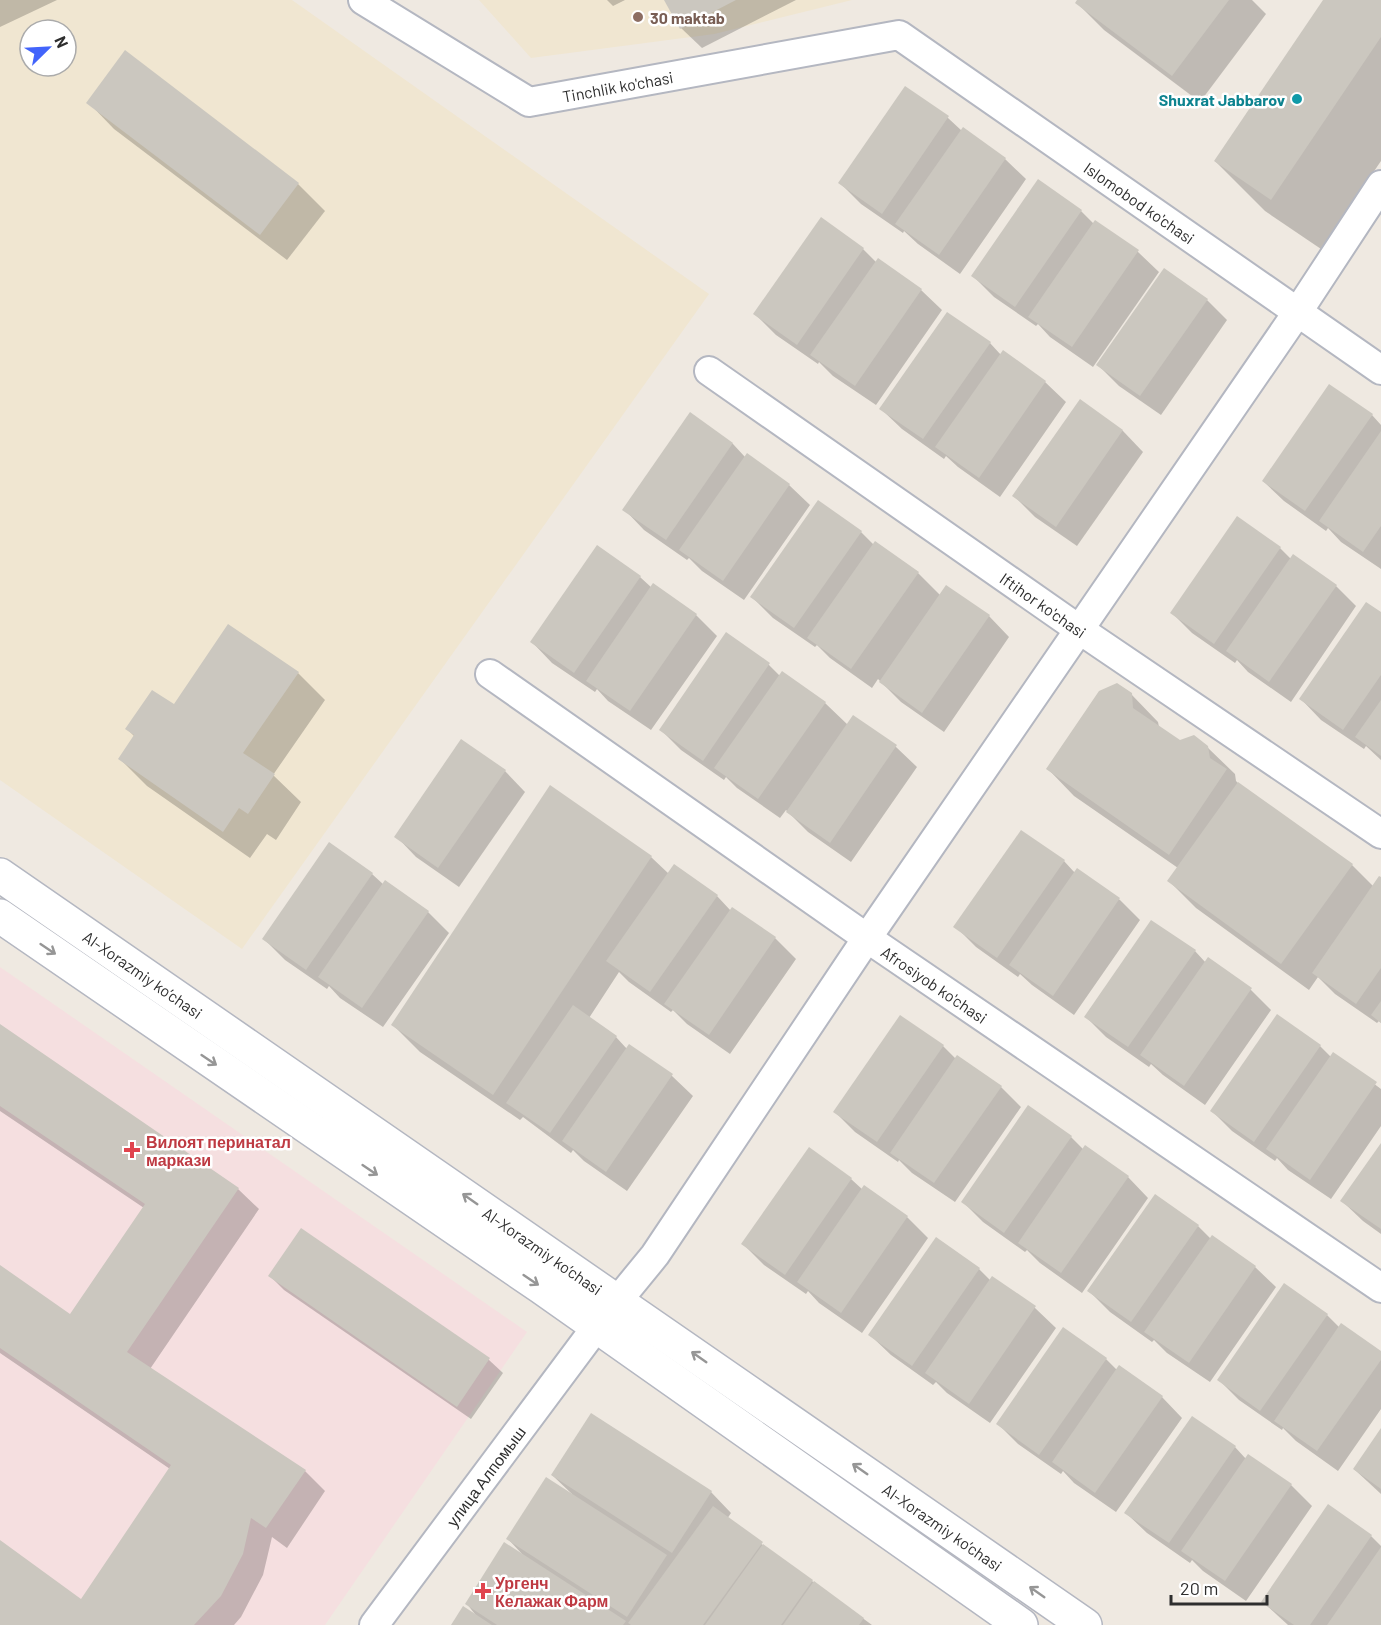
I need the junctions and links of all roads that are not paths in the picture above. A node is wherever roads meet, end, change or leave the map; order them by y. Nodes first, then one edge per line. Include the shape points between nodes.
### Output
1 (363, 0) edge
2 (899, 35) joint
3 (1381, 185) edge
4 (1298, 313) junction
5 (1381, 370) edge
6 (709, 371) dead end
7 (1080, 630) junction
8 (490, 674) dead end
9 (1381, 834) edge
10 (0, 875) edge
11 (0, 916) edge
12 (867, 938) junction
13 (1381, 1288) edge
14 (618, 1301) junction
15 (597, 1326) junction
16 (374, 1625) edge
17 (1021, 1625) edge
18 (1085, 1625) edge

1 - 2 street, Tinchlik ko'chasi via 530,102
2 - 4 street, Islomobod ko'chasi
3 - 4 street, улица Алпомыш
4 - 5 street, Islomobod ko'chasi
4 - 7 street, улица Алпомыш
6 - 7 street, Iftihor ko'chasi
7 - 9 street, Iftihor ko'chasi
7 - 12 street, улица Алпомыш
8 - 12 street, Afrosiyob ko'chasi
14 -> 10 main road, Al-Xorazmiy ko’chasi
11 -> 15 main road, Al-Xorazmiy ko’chasi
12 - 13 street, Afrosiyob ko'chasi
12 - 14 street, улица Алпомыш via 655,1255
14 - 15 street, улица Алпомыш
18 -> 14 main road, Al-Xorazmiy ko’chasi
15 - 16 street, улица Алпомыш
15 - 17 main road, Al-Xorazmiy ko’chasi

